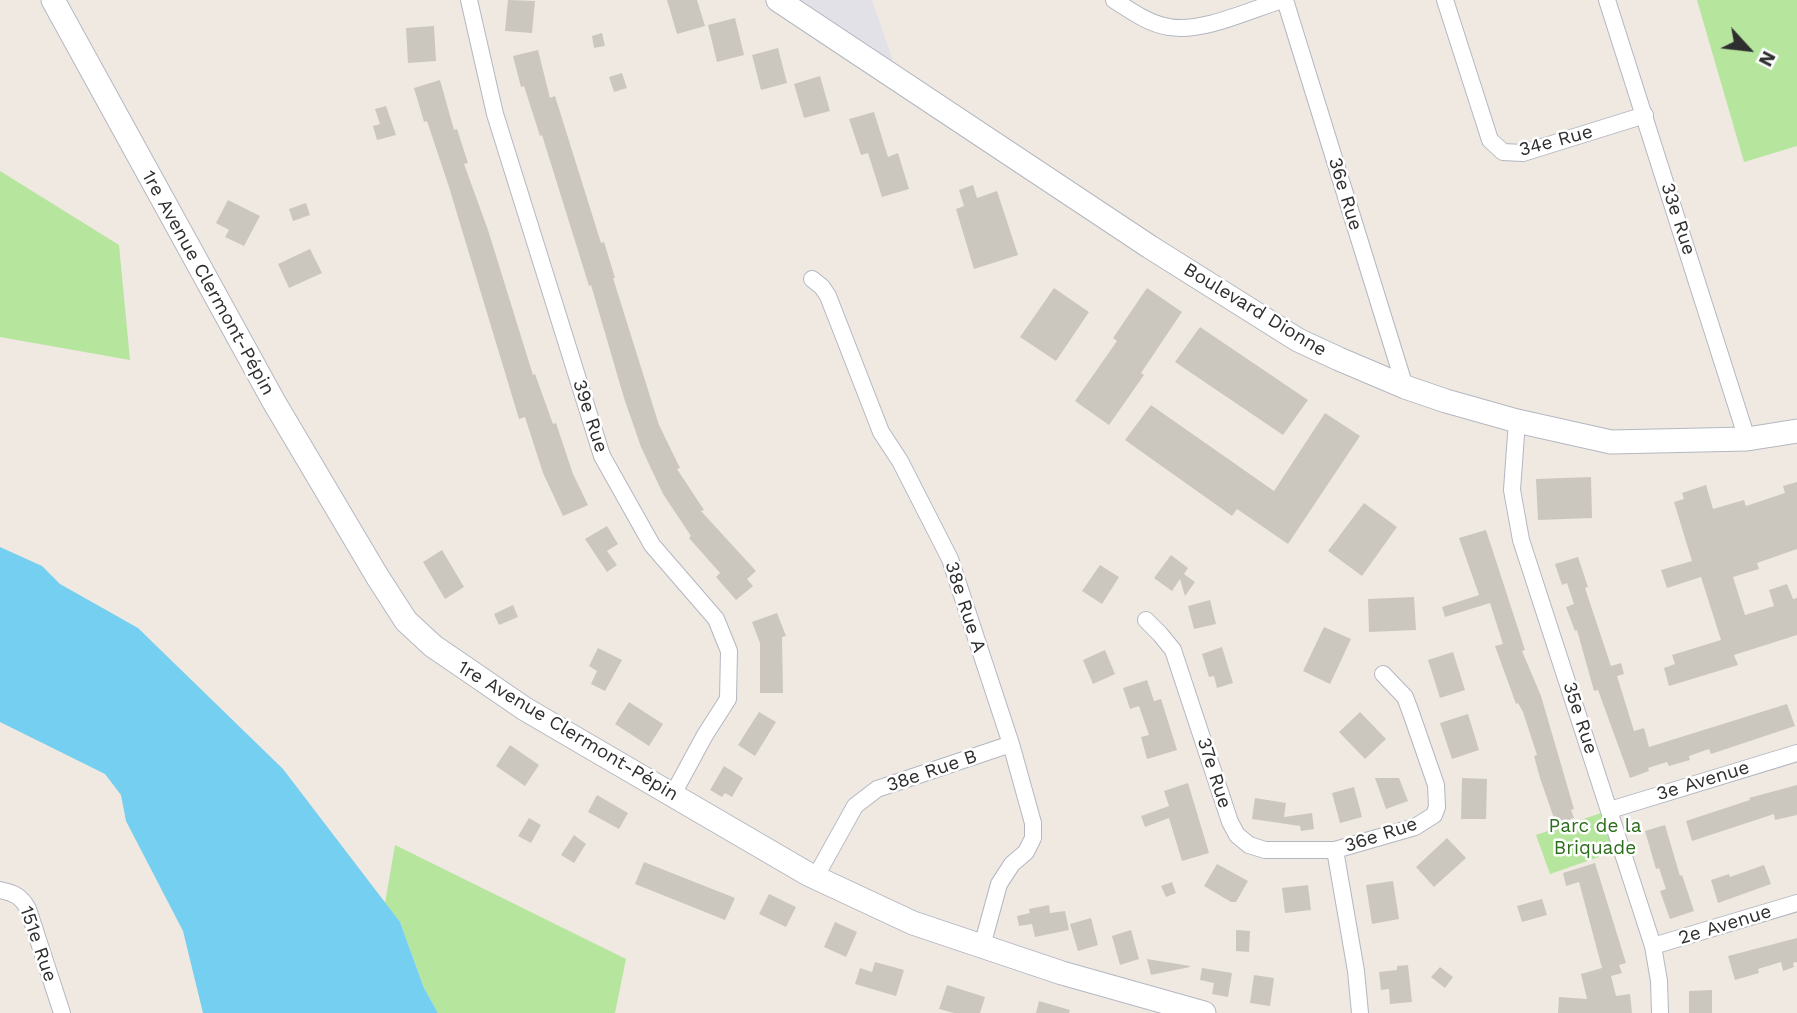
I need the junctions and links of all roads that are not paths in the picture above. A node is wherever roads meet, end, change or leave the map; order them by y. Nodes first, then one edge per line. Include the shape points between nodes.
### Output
1 (53, 0) edge
2 (469, 0) edge
3 (779, 0) edge
4 (1114, 0) edge
5 (1284, 0) edge
6 (1445, 0) edge
7 (1607, 0) edge
8 (1645, 115) junction
9 (813, 279) dead end
10 (1405, 387) junction
11 (1517, 421) junction
12 (1797, 431) edge
13 (1748, 439) junction
14 (1146, 620) dead end
15 (1382, 674) dead end
16 (1011, 744) junction
17 (1797, 753) edge
18 (673, 794) junction
19 (1609, 810) junction
20 (1335, 850) junction
21 (815, 878) junction
22 (0, 890) edge
23 (1797, 903) edge
24 (982, 946) junction
25 (1653, 946) junction
26 (62, 1013) edge
27 (1204, 1013) edge
28 (1360, 1013) edge
29 (1660, 1013) edge

1 - 18 street, 1re Avenue Clermont-Pépin via 274,402 406,621 475,677
2 - 18 street, 39e Rue via 495,114 602,456 652,545 716,619 729,651 728,699
3 - 10 street, Boulevard Dionne via 1298,340
4 - 5 street via 1142,18 1170,27 1195,27
5 - 10 street, 36e Rue
6 - 8 street, 34e Rue via 1490,140 1503,152 1523,153
7 - 8 street, 33e Rue
8 - 13 street, 33e Rue
9 - 16 street, 38e Rue A via 828,296 881,432 950,559
10 - 11 street, Boulevard Dionne
11 - 13 street, Boulevard Dionne via 1611,442
11 - 19 street, 35e Rue via 1512,490 1521,540
12 - 13 street, Boulevard Dionne
14 - 20 street, 37e Rue via 1173,650 1237,835 1265,850
15 - 20 street, 36e Rue via 1405,697 1436,785 1437,807 1434,815 1415,827
16 - 21 street, 38e Rue B via 865,797 855,806
16 - 24 street, 38e Rue A via 1033,838 999,884
17 - 19 street, 3e Avenue
18 - 21 street, 1re Avenue Clermont-Pépin
19 - 25 street, 35e Rue
20 - 28 street, 36e Rue
21 - 24 street, 1re Avenue Clermont-Pépin via 913,923
22 - 26 street, 151e Rue via 14,892 28,909
23 - 25 street, 2e Avenue
24 - 27 street, 1re Avenue Clermont-Pépin
25 - 29 street, 35e Rue

